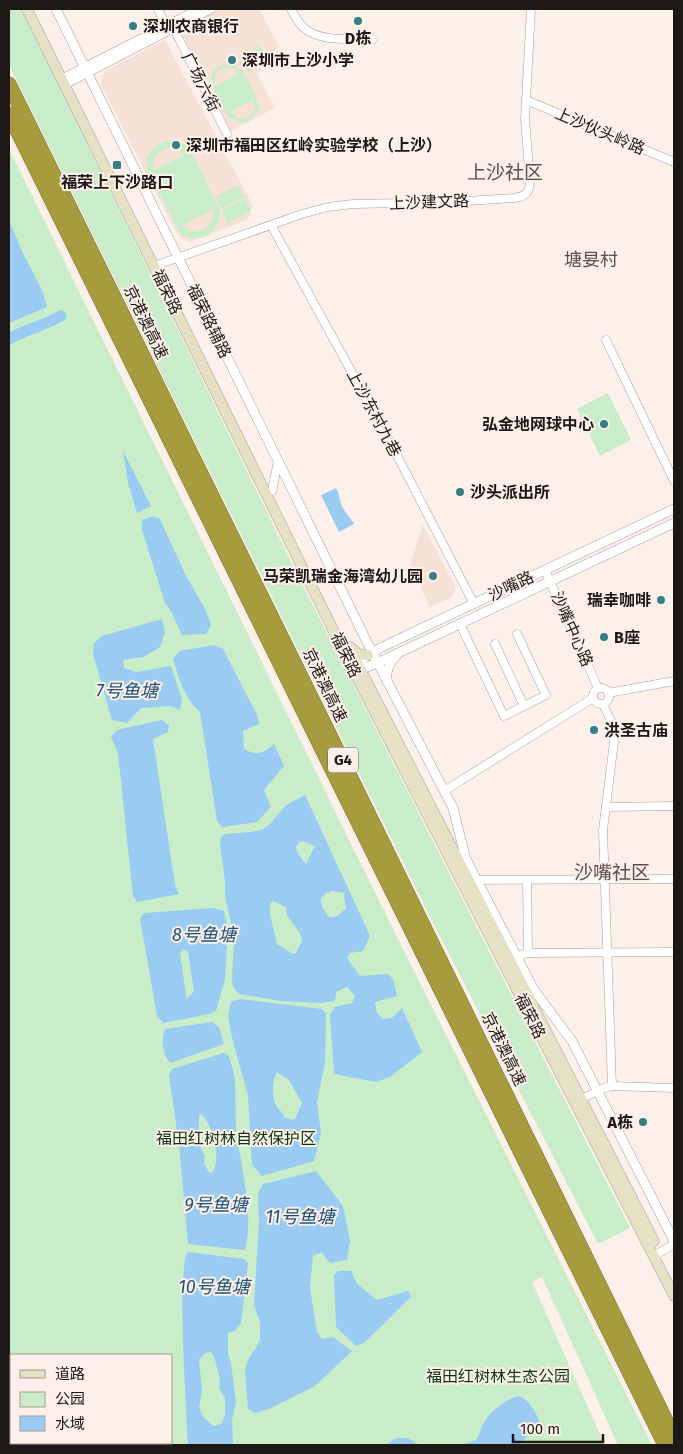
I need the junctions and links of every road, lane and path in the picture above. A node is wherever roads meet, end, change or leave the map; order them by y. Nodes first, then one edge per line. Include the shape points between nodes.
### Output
1 (27, 9) edge
2 (34, 9) edge
3 (56, 9) edge
4 (158, 9) edge
5 (199, 9) edge
6 (211, 9) edge
7 (291, 9) edge
8 (531, 9) edge
9 (170, 27) junction
10 (373, 39) dead end
11 (85, 71) junction
12 (66, 80) junction
13 (9, 84) edge
14 (526, 100) junction
15 (9, 114) edge
16 (228, 134) dead end
17 (674, 162) edge
18 (271, 225) junction
19 (178, 258) junction
20 (157, 265) junction
21 (606, 340) dead end
22 (278, 461) junction
23 (674, 482) edge
24 (272, 491) junction
25 (674, 509) edge
26 (674, 523) edge
27 (545, 570) junction
28 (551, 581) junction
29 (474, 604) junction
30 (460, 624) junction
31 (363, 634) junction
32 (517, 634) dead end
33 (392, 642) junction
34 (495, 644) dead end
35 (349, 647) junction
36 (401, 652) junction
37 (370, 654) junction
38 (377, 663) junction
39 (356, 668) junction
40 (387, 681) junction
41 (674, 681) edge
42 (598, 688) junction
43 (608, 693) junction
44 (593, 698) junction
45 (603, 704) junction
46 (524, 706) junction
47 (444, 791) junction
48 (674, 806) edge
49 (606, 807) junction
50 (674, 879) edge
51 (472, 880) junction
52 (527, 880) junction
53 (604, 880) junction
54 (674, 952) edge
55 (528, 953) junction
56 (608, 953) junction
57 (516, 956) junction
58 (520, 980) junction
59 (534, 990) junction
60 (532, 1004) junction
61 (612, 1086) junction
62 (674, 1088) edge
63 (597, 1091) junction
64 (578, 1101) junction
65 (674, 1243) edge
66 (657, 1254) junction
67 (674, 1281) edge
68 (674, 1296) edge
69 (674, 1437) edge
70 (665, 1445) edge

1 - 12 main road, 福荣路
2 - 12 main road, 福荣路
3 - 11 street, 福荣路辅路
4 - 9 street, 广场六街
5 - 9 street
6 - 9 street
7 - 10 street via 302,26 317,35
8 - 14 street, 上沙建文路
9 - 11 street
9 - 16 street, 广场六街
11 - 12 street
11 - 19 street, 福荣路辅路
12 - 20 main road, 福荣路
13 - 69 highway, 京港澳高速 / G4
14 - 17 street, 上沙伙头岭路
14 - 18 street, 上沙建文路 via 530,182 523,196 341,205
15 - 70 highway, 京港澳高速 / G4
18 - 19 street, 上沙建文路
18 - 29 street, 上沙东村九巷
19 - 20 street, 上沙建文路
19 - 22 street, 福荣路辅路
20 - 24 main road, 福荣路
20 - 39 main road, 福荣路
21 - 23 street
22 - 24 street
22 - 31 street, 福荣路辅路
24 - 35 main road, 福荣路
25 - 27 street, 沙嘴路
26 - 28 street, 沙嘴路
27 - 28 street, 沙嘴中心路
27 - 29 street, 沙嘴路
28 - 30 street, 沙嘴路
28 - 42 street, 沙嘴中心路
29 - 33 street, 沙嘴路
30 - 36 street, 沙嘴路
30 - 46 street via 504,716
31 - 33 street via 376,642
31 - 37 street, 福荣路辅路
32 - 46 street via 546,695
33 - 37 street, 沙嘴路
34 - 46 street
35 - 37 main road via 358,654
35 - 39 main road, 福荣路
36 - 38 street, 沙嘴路
36 - 40 street via 388,667
37 - 38 street, 福荣路辅路
37 - 39 street, 沙嘴路
38 - 39 street, 沙嘴路
38 - 40 street, 福荣路辅路
39 - 51 main road, 福荣路
39 - 64 main road, 福荣路
40 - 47 street, 福荣路辅路
41 - 43 street
42 - 43 street
42 - 44 street
43 - 45 street
44 - 45 street via 598,704
44 - 47 street
45 - 49 street via 611,721 614,742
47 - 51 street, 福荣路辅路 via 455,813
48 - 49 street
49 - 53 street
50 - 53 street
51 - 52 street
51 - 57 street, 福荣路辅路
51 - 58 main road, 福荣路
52 - 53 street
52 - 55 street
53 - 56 street
54 - 56 street
55 - 56 street
55 - 57 street
56 - 61 street
57 - 59 street, 福荣路辅路
58 - 59 main road
58 - 60 main road, 福荣路
59 - 60 main road
59 - 63 street, 福荣路辅路 via 569,1036
60 - 64 main road, 福荣路
61 - 62 street
61 - 63 street
63 - 64 street
63 - 65 street, 福荣路辅路
64 - 66 main road, 福荣路
65 - 66 street
66 - 67 main road, 福荣路
66 - 68 main road, 福荣路

